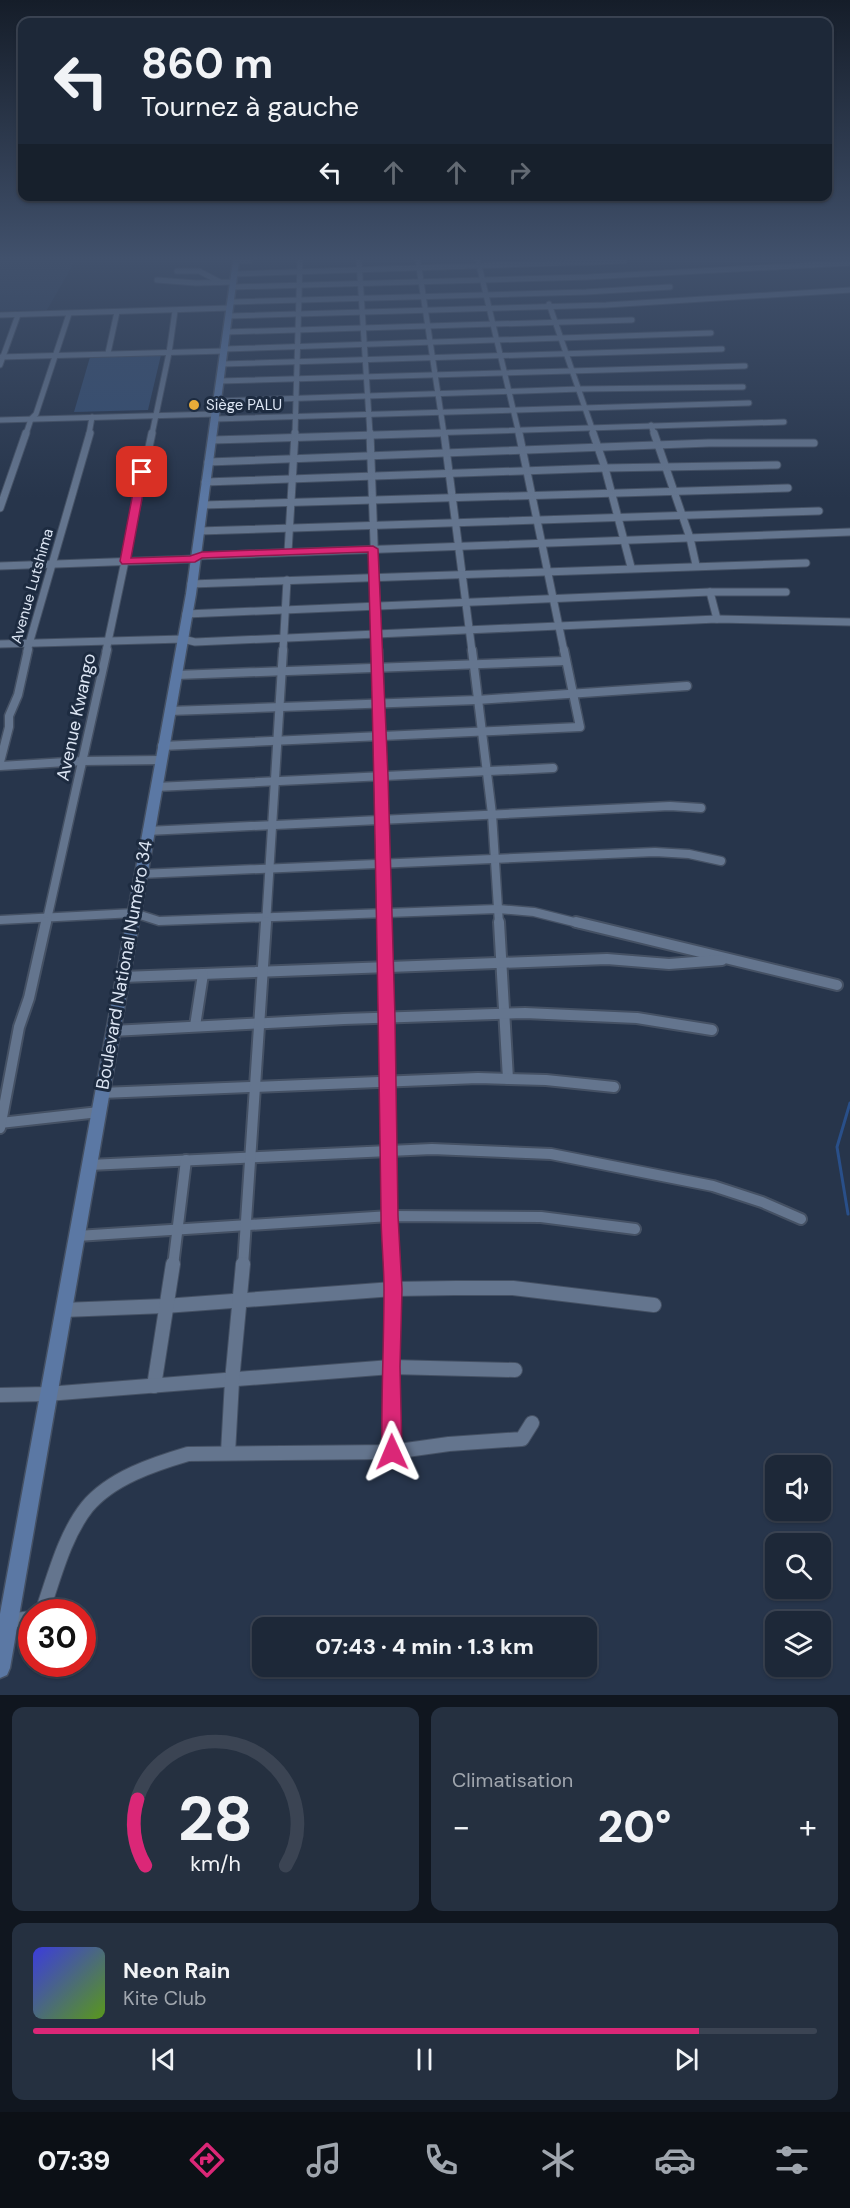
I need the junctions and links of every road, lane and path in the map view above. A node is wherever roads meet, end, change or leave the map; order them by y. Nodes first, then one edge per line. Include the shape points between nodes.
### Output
1 (8, 340) edge
2 (59, 340) edge
3 (111, 340) edge
4 (171, 340) edge
5 (225, 340) edge
6 (299, 340) edge
7 (365, 340) edge
8 (493, 340) edge
9 (496, 340) edge
10 (564, 340) edge
11 (431, 342) junction
12 (365, 344) junction
13 (299, 346) junction
14 (722, 349) dead end
15 (224, 350) junction
16 (108, 352) junction
17 (169, 353) junction
18 (567, 353) junction
19 (54, 355) junction
20 (501, 355) junction
21 (1, 357) edge
22 (434, 357) junction
23 (366, 359) junction
24 (298, 362) junction
25 (222, 364) junction
26 (0, 365) edge
27 (745, 366) dead end
28 (574, 372) junction
29 (505, 373) junction
30 (435, 375) junction
31 (367, 377) junction
32 (297, 380) junction
33 (220, 381) junction
34 (743, 387) dead end
35 (580, 389) junction
36 (509, 392) junction
37 (438, 394) junction
38 (368, 396) junction
39 (296, 398) junction
40 (217, 401) junction
41 (748, 403) dead end
42 (586, 407) junction
43 (514, 409) junction
44 (441, 412) junction
45 (369, 414) junction
46 (154, 415) junction
47 (215, 416) junction
48 (92, 417) junction
49 (296, 417) junction
50 (31, 419) junction
51 (0, 420) edge
52 (784, 422) dead end
53 (651, 425) junction
54 (591, 428) junction
55 (518, 430) junction
56 (444, 432) junction
57 (370, 434) junction
58 (295, 437) junction
59 (212, 440) junction
60 (814, 443) dead end
61 (656, 445) junction
62 (598, 448) junction
63 (522, 451) junction
64 (447, 453) junction
65 (371, 455) junction
66 (294, 459) junction
67 (208, 462) junction
68 (777, 465) dead end
69 (666, 467) junction
70 (605, 468) junction
71 (527, 471) junction
72 (450, 474) junction
73 (372, 476) junction
74 (293, 480) junction
75 (205, 482) junction
76 (788, 488) dead end
77 (674, 490) junction
78 (612, 492) junction
79 (531, 495) junction
80 (452, 499) junction
81 (372, 501) junction
82 (292, 503) junction
83 (203, 505) junction
84 (0, 508) edge
85 (819, 511) dead end
86 (682, 514) junction
87 (618, 516) junction
88 (537, 520) junction
89 (455, 522) junction
90 (372, 525) junction
91 (290, 528) junction
92 (199, 531) junction
93 (850, 532) edge
94 (690, 538) junction
95 (625, 540) junction
96 (542, 543) junction
97 (458, 546) junction
98 (373, 549) junction
99 (288, 552) junction
100 (195, 558) junction
101 (126, 561) junction
102 (806, 563) dead end
103 (52, 564) junction
104 (696, 565) junction
105 (0, 566) edge
106 (631, 567) junction
107 (547, 570) junction
108 (462, 574) junction
109 (374, 577) junction
110 (287, 580) junction
111 (191, 584) junction
112 (710, 592) junction
113 (786, 592) dead end
114 (554, 598) junction
115 (466, 602) junction
116 (375, 605) junction
117 (285, 610) junction
118 (186, 614) junction
119 (717, 619) junction
120 (850, 622) edge
121 (560, 627) junction
122 (470, 630) junction
123 (376, 634) junction
124 (284, 638) junction
125 (183, 639) junction
126 (108, 640) junction
127 (0, 644) edge
128 (29, 644) junction
129 (565, 661) junction
130 (473, 664) junction
131 (378, 667) junction
132 (282, 672) junction
133 (176, 675) junction
134 (687, 686) dead end
135 (574, 695) junction
136 (477, 700) junction
137 (379, 703) junction
138 (279, 706) junction
139 (169, 711) junction
140 (482, 733) junction
141 (380, 737) junction
142 (277, 741) junction
143 (162, 746) junction
144 (160, 760) junction
145 (83, 761) junction
146 (0, 762) edge
147 (0, 766) edge
148 (553, 768) dead end
149 (486, 771) junction
150 (382, 776) junction
151 (274, 780) junction
152 (156, 787) junction
153 (701, 808) dead end
154 (492, 814) junction
155 (383, 820) junction
156 (271, 825) junction
157 (147, 831) junction
158 (494, 858) junction
159 (721, 861) dead end
160 (384, 863) junction
161 (268, 868) junction
162 (140, 873) junction
163 (498, 909) junction
164 (134, 913) junction
165 (384, 914) junction
166 (266, 917) junction
167 (47, 919) junction
168 (0, 920) edge
169 (728, 959) junction
170 (502, 962) junction
171 (386, 966) junction
172 (263, 971) junction
173 (203, 974) junction
174 (122, 977) junction
175 (837, 985) dead end
176 (503, 1015) junction
177 (387, 1018) junction
178 (260, 1023) junction
179 (195, 1026) junction
180 (712, 1030) dead end
181 (112, 1031) junction
182 (508, 1079) junction
183 (388, 1083) junction
184 (614, 1087) dead end
185 (256, 1088) junction
186 (101, 1093) junction
187 (99, 1112) junction
188 (0, 1124) edge
189 (390, 1150) junction
190 (251, 1158) junction
191 (186, 1160) junction
192 (89, 1164) junction
193 (390, 1216) junction
194 (801, 1219) dead end
195 (247, 1225) junction
196 (179, 1229) junction
197 (635, 1229) dead end
198 (76, 1236) junction
199 (393, 1289) junction
200 (241, 1300) junction
201 (654, 1305) dead end
202 (165, 1306) junction
203 (63, 1310) junction
204 (391, 1367) junction
205 (515, 1370) dead end
206 (232, 1380) junction
207 (154, 1386) junction
208 (47, 1394) junction
209 (0, 1395) edge
210 (532, 1423) dead end
211 (392, 1452) junction
212 (228, 1453) junction
213 (47, 1599) edge
214 (18, 1620) edge
215 (7, 1621) junction
216 (0, 1668) edge

1 - 21 street
2 - 19 street
3 - 16 street
4 - 17 street, Avenue Kwango
5 - 15 main road, Boulevard National Numéro 34
6 - 13 street
7 - 12 street
8 - 11 street
9 - 20 street
10 - 18 street
11 - 12 street
11 - 22 street
12 - 13 street
12 - 23 street
13 - 15 street
13 - 24 street
14 - 18 street
15 - 17 street
15 - 25 main road, Boulevard National Numéro 34
16 - 17 street
16 - 19 street
17 - 46 street, Avenue Kwango
18 - 20 street
18 - 28 street
19 - 21 street
19 - 50 street via 36,414
20 - 22 street
20 - 29 street
21 - 26 street
22 - 23 street
22 - 30 street
23 - 24 street
23 - 31 street
24 - 25 street
24 - 32 street
25 - 33 main road, Boulevard National Numéro 34
27 - 28 street
28 - 29 street
28 - 35 street
29 - 30 street
29 - 36 street
30 - 31 street
30 - 37 street
31 - 32 street
31 - 38 street
32 - 33 street
32 - 39 street
33 - 40 main road, Boulevard National Numéro 34
34 - 35 street
35 - 36 street
35 - 42 street
36 - 37 street
36 - 43 street
37 - 38 street
37 - 44 street
38 - 39 street
38 - 45 street
39 - 40 street
39 - 49 street
40 - 47 main road, Boulevard National Numéro 34
41 - 42 street
42 - 43 street
42 - 54 street
43 - 44 street
43 - 55 street
44 - 45 street
44 - 56 street
45 - 49 street
45 - 57 street
46 - 47 street
46 - 48 street
46 - 101 street, Avenue Kwango
47 - 49 street
47 - 59 main road, Boulevard National Numéro 34
48 - 50 street
48 - 103 street, Avenue Lutshima
49 - 58 street
50 - 51 street
50 - 84 street
52 - 53 street
53 - 54 street
53 - 61 street
54 - 55 street
54 - 62 street
55 - 56 street
55 - 63 street
56 - 57 street
56 - 64 street
57 - 58 street
57 - 65 street
58 - 59 street
58 - 66 street
59 - 67 main road, Boulevard National Numéro 34
60 - 61 street
61 - 62 street
61 - 69 street
62 - 63 street
62 - 70 street
63 - 64 street
63 - 71 street
64 - 65 street
64 - 72 street
65 - 66 street
65 - 73 street
66 - 67 street
66 - 74 street
67 - 75 main road, Boulevard National Numéro 34
68 - 69 street
69 - 70 street
69 - 77 street
70 - 71 street
70 - 78 street
71 - 72 street
71 - 79 street
72 - 73 street
72 - 80 street
73 - 74 street
73 - 81 street
74 - 75 street
74 - 82 street
75 - 83 main road, Boulevard National Numéro 34
76 - 77 street
77 - 78 street
77 - 86 street
78 - 79 street
78 - 87 street
79 - 80 street
79 - 88 street
80 - 81 street
80 - 89 street
81 - 82 street
81 - 90 street
82 - 83 street
82 - 91 street
83 - 92 main road, Boulevard National Numéro 34
85 - 86 street
86 - 87 street
86 - 94 street
87 - 88 street
87 - 95 street
88 - 89 street
88 - 96 street
89 - 90 street
89 - 97 street
90 - 91 street
90 - 98 street
91 - 92 street
91 - 99 street
92 - 100 main road, Boulevard National Numéro 34
93 - 94 street
94 - 95 street
94 - 104 street
95 - 96 street
95 - 106 street
96 - 97 street
96 - 107 street
97 - 98 street
97 - 108 street
98 - 99 street
98 - 109 street
99 - 100 street
100 - 101 street
100 - 111 main road, Boulevard National Numéro 34
101 - 103 street
101 - 126 street, Avenue Kwango
102 - 104 street
103 - 105 street
103 - 128 street, Avenue Lutshima
104 - 106 street
106 - 107 street
107 - 108 street
107 - 114 street
108 - 109 street
108 - 115 street
109 - 110 street
109 - 116 street
110 - 111 street
110 - 117 street
111 - 118 main road, Boulevard National Numéro 34
112 - 113 street
112 - 114 street
112 - 119 street
114 - 115 street
114 - 121 street
115 - 116 street
115 - 122 street
116 - 117 street
116 - 123 street
117 - 118 street
117 - 124 street
118 - 125 main road, Boulevard National Numéro 34
119 - 120 street
119 - 121 street
121 - 122 street
121 - 129 street
122 - 123 street
122 - 130 street
123 - 124 street
123 - 131 street
124 - 125 street via 195,642
124 - 132 street
125 - 126 street
125 - 133 main road, Boulevard National Numéro 34
126 - 128 street
126 - 145 street, Avenue Kwango
127 - 128 street
128 - 146 street, Avenue Lutshima
129 - 130 street
129 - 135 street
130 - 131 street
130 - 136 street
131 - 132 street
131 - 137 street
132 - 133 street
132 - 138 street
133 - 139 main road, Boulevard National Numéro 34
134 - 135 street
135 - 136 street
135 - 140 street via 580,728
136 - 137 street
136 - 140 street
137 - 138 street
137 - 141 street
138 - 139 street
138 - 142 street
139 - 143 main road, Boulevard National Numéro 34
140 - 141 street
140 - 149 street
141 - 142 street
141 - 150 street
142 - 143 street
142 - 151 street
143 - 144 main road, Boulevard National Numéro 34
144 - 145 street
144 - 152 main road, Boulevard National Numéro 34
145 - 147 street
145 - 167 street, Avenue Kwango
148 - 149 street
149 - 150 street
149 - 154 street
150 - 151 street
150 - 155 street
151 - 152 street
151 - 156 street
152 - 157 main road, Boulevard National Numéro 34
153 - 154 street
154 - 155 street
154 - 158 street
155 - 156 street
155 - 160 street
156 - 157 street
156 - 161 street
157 - 162 main road, Boulevard National Numéro 34
158 - 159 street via 655,852
158 - 160 street
158 - 163 street
160 - 161 street
160 - 165 street
161 - 162 street
161 - 166 street
162 - 164 main road, Boulevard National Numéro 34
163 - 165 street
163 - 169 street via 534,912
163 - 170 street
164 - 166 street via 159,921
164 - 167 street
164 - 174 main road, Boulevard National Numéro 34
165 - 166 street
165 - 171 street
166 - 172 street
167 - 168 street
167 - 188 street, Avenue Kwango via 19,1027
169 - 170 street via 693,964 608,959
169 - 175 street
170 - 171 street
170 - 176 street
171 - 172 street
171 - 177 street
172 - 173 street
172 - 178 street
173 - 174 street
173 - 179 street
174 - 181 main road, Boulevard National Numéro 34
176 - 177 street
176 - 180 street via 604,1015
176 - 182 street
177 - 178 street
177 - 183 street
178 - 179 street
178 - 185 street
179 - 181 street
181 - 186 main road, Boulevard National Numéro 34
182 - 183 street
182 - 184 street via 566,1080
183 - 185 street
183 - 189 street
185 - 186 street
185 - 190 street
186 - 187 main road, Boulevard National Numéro 34
187 - 188 street
187 - 192 main road, Boulevard National Numéro 34
189 - 190 street
189 - 193 street
189 - 194 street via 552,1154 713,1186
190 - 191 street
190 - 195 street
191 - 192 street
191 - 196 street
192 - 198 main road, Boulevard National Numéro 34
193 - 195 street
193 - 197 street via 542,1217
193 - 199 street
195 - 196 street
195 - 200 street
196 - 198 street
196 - 202 street
198 - 203 main road, Boulevard National Numéro 34
199 - 200 street
199 - 201 street via 513,1288
199 - 204 street
200 - 202 street
200 - 206 street
202 - 203 street
202 - 207 street
203 - 208 main road, Boulevard National Numéro 34
204 - 205 street
204 - 206 street
204 - 211 street
206 - 207 street
206 - 212 street
207 - 208 street
208 - 209 street
208 - 215 main road, Boulevard National Numéro 34
210 - 211 street via 522,1439
211 - 212 street
212 - 213 street via 188,1454 158,1462 98,1497 87,1507 75,1530
214 - 215 street
215 - 216 main road, Boulevard National Numéro 34

